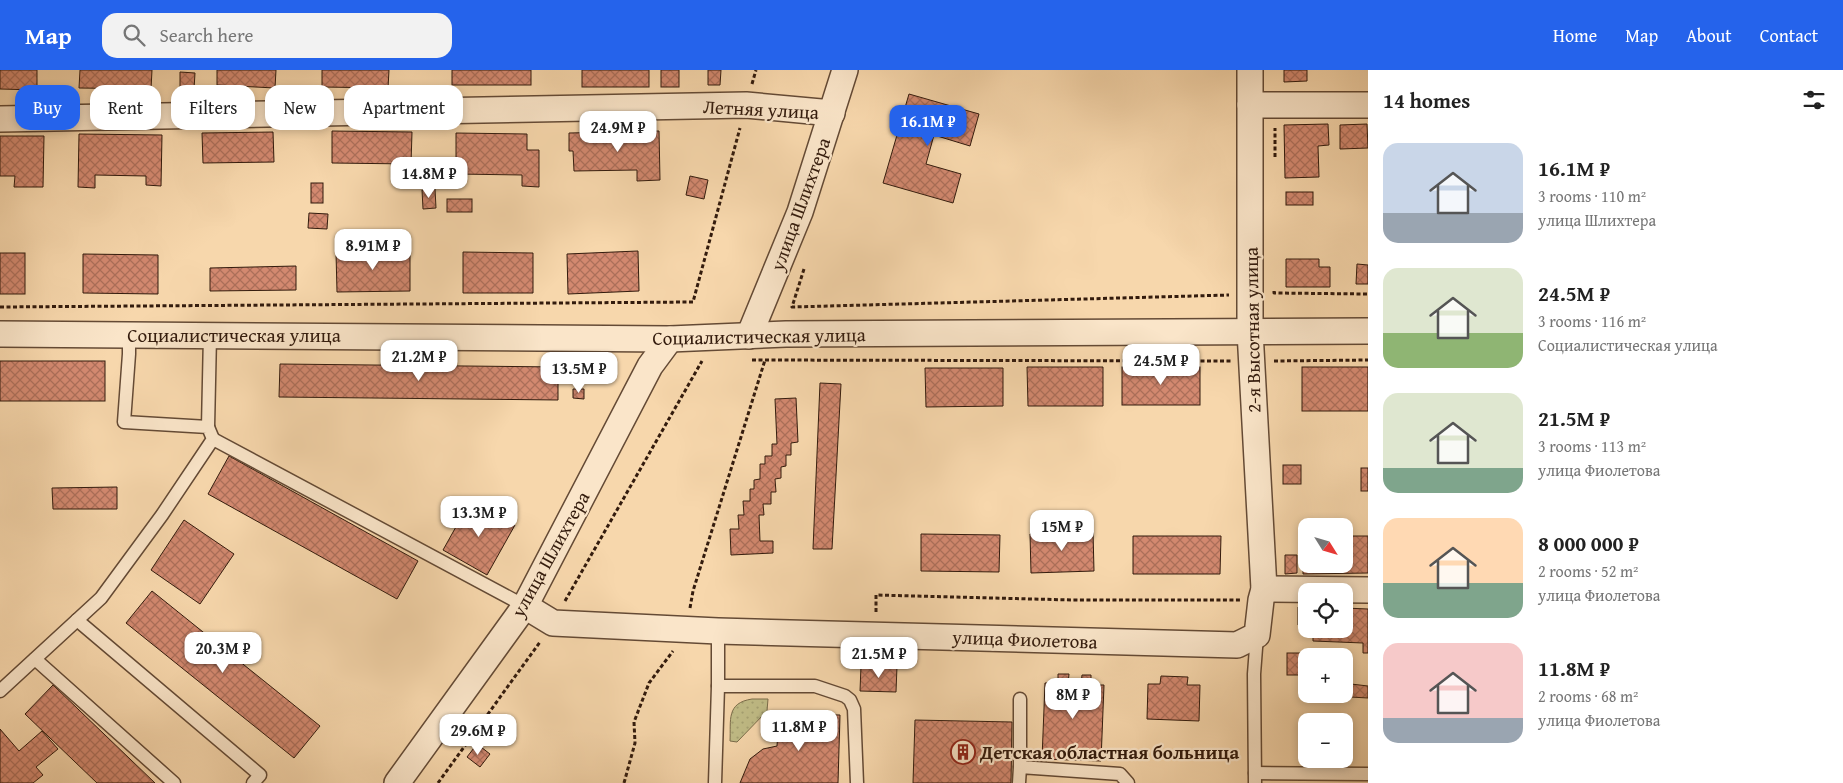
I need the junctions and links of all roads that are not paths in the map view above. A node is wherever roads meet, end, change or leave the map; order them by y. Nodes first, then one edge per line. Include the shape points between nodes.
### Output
1 (845, 70) edge
2 (1250, 70) edge
3 (1250, 105) junction
4 (1368, 105) edge
5 (832, 113) junction
6 (0, 119) edge
7 (1250, 331) junction
8 (1368, 331) edge
9 (0, 334) edge
10 (129, 334) junction
11 (210, 335) junction
12 (749, 336) junction
13 (670, 339) junction
14 (210, 433) junction
15 (1368, 590) edge
16 (1262, 595) junction
17 (525, 606) junction
18 (77, 620) junction
19 (718, 631) junction
20 (1257, 635) junction
21 (35, 659) junction
22 (718, 686) junction
23 (0, 691) edge
24 (1020, 699) dead end
25 (1020, 767) junction
26 (1368, 774) edge
27 (1255, 778) edge
28 (174, 783) edge
29 (253, 783) edge
30 (396, 783) edge
31 (715, 783) edge
32 (857, 783) edge
33 (1019, 783) edge
34 (1128, 783) edge

1 - 5 street, улица Шлихтера
2 - 3 street, 2-я Высотная улица
3 - 4 street
3 - 7 street, 2-я Высотная улица via 1262,294
5 - 6 street, Летняя улица via 746,105
5 - 12 street, улица Шлихтера via 800,212
7 - 8 street, Социалистическая улица
7 - 12 street, Социалистическая улица
7 - 16 street, 2-я Высотная улица
9 - 10 street, Социалистическая улица
10 - 11 street, Социалистическая улица
10 - 14 lane via 124,422
11 - 13 street, Социалистическая улица
11 - 14 lane
12 - 13 street, Социалистическая улица
13 - 17 street, улица Шлихтера via 650,366
14 - 17 lane
14 - 18 lane via 162,515 101,598
15 - 16 street
16 - 20 street
17 - 19 street, улица Фиолетова via 553,623
17 - 30 street, улица Шлихтера
18 - 21 lane
18 - 29 lane via 260,775
19 - 20 street, улица Фиолетова via 1237,645
19 - 22 lane
20 - 27 lane
21 - 23 lane
21 - 28 lane
22 - 31 lane
22 - 32 lane via 816,686 845,696 854,709
24 - 25 lane
25 - 33 lane
25 - 34 lane via 1120,774
26 - 27 lane

